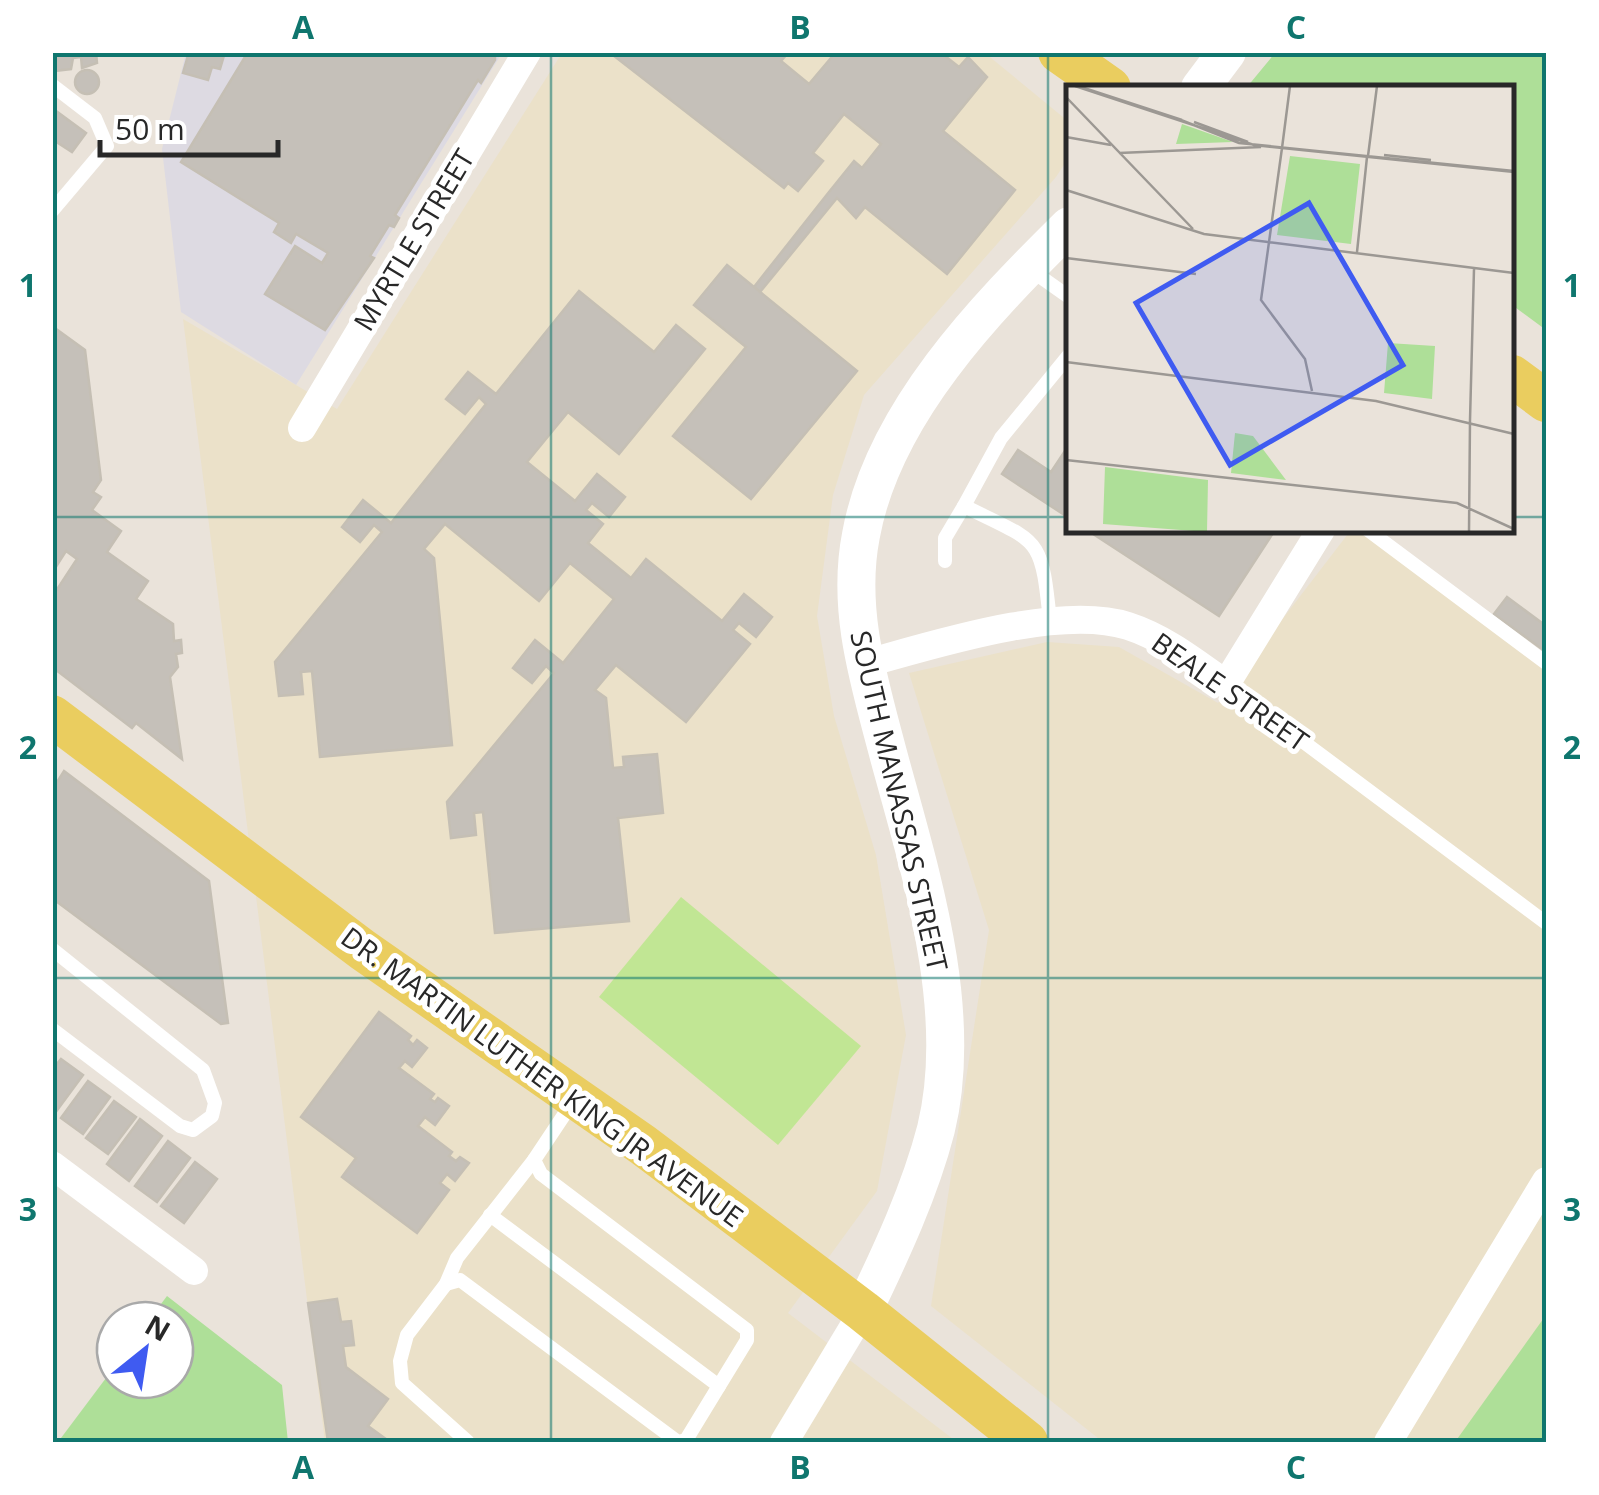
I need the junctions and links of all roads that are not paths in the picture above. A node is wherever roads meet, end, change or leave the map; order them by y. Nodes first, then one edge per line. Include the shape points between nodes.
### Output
1 (526, 52) edge
2 (1058, 52) edge
3 (1227, 52) edge
4 (52, 85) edge
5 (1106, 85) edge
6 (1202, 85) edge
7 (52, 210) edge
8 (1066, 229) edge
9 (1027, 267) junction
10 (1066, 295) edge
11 (1066, 358) edge
12 (1514, 377) edge
13 (1546, 401) edge
14 (302, 428) dead end
15 (964, 506) junction
16 (1320, 532) edge
17 (1371, 532) edge
18 (945, 562) dead end
19 (1050, 620) junction
20 (1546, 663) edge
21 (864, 664) junction
22 (1226, 684) junction
23 (52, 716) edge
24 (1546, 923) edge
25 (52, 948) edge
26 (52, 1028) edge
27 (576, 1096) junction
28 (534, 1160) junction
29 (52, 1165) edge
30 (1546, 1181) edge
31 (490, 1215) junction
32 (194, 1271) dead end
33 (446, 1284) junction
34 (864, 1311) junction
35 (719, 1386) junction
36 (468, 1442) edge
37 (686, 1442) edge
38 (784, 1442) edge
39 (1026, 1442) edge
40 (1388, 1442) edge

1 - 14 street, MYRTLE STREET
2 - 5 main road
3 - 6 street
4 - 7 lane via 95,118 107,146
8 - 9 street, SOUTH MANASSAS STREET
9 - 10 lane
9 - 21 street, SOUTH MANASSAS STREET via 947,364 875,481 860,535 855,601
11 - 15 lane via 992,452
12 - 13 main road
15 - 18 lane via 945,538
15 - 19 lane via 1035,545 1044,560
16 - 22 street
17 - 20 lane
19 - 21 street, BEALE STREET
19 - 22 street, BEALE STREET via 1124,624 1162,640
21 - 34 street, SOUTH MANASSAS STREET via 932,918 942,993 937,1126
22 - 24 lane, BEALE STREET
23 - 27 main road, DR. MARTIN LUTHER KING JR AVENUE via 363,950
25 - 26 lane via 203,1070 212,1116 193,1130 180,1126
27 - 28 lane
27 - 34 main road, DR. MARTIN LUTHER KING JR AVENUE
28 - 31 lane
28 - 35 lane via 540,1174 747,1330
29 - 32 street
30 - 40 street
31 - 33 lane via 456,1258
31 - 35 lane
33 - 36 lane via 408,1336 402,1383
33 - 37 lane via 460,1280
34 - 38 street
34 - 39 main road, DR. MARTIN LUTHER KING JR AVENUE
35 - 37 lane

